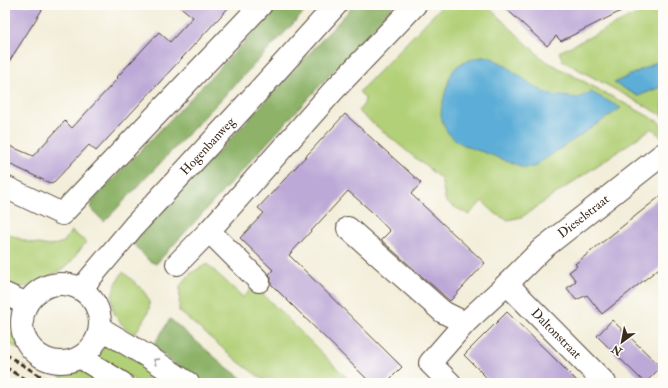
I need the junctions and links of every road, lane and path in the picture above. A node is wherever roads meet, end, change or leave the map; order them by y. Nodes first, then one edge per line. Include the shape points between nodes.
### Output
1 (261, 5) edge
2 (336, 5) edge
3 (415, 5) edge
4 (663, 154) edge
5 (5, 187) edge
6 (348, 228) dead end
7 (208, 231) junction
8 (177, 264) dead end
9 (259, 281) dead end
10 (507, 284) junction
11 (81, 289) junction
12 (5, 294) edge
13 (27, 304) junction
14 (465, 323) junction
15 (14, 325) edge
16 (100, 328) junction
17 (80, 357) junction
18 (122, 383) edge
19 (188, 383) edge
20 (450, 383) edge
21 (605, 383) edge

1 - 5 street via 62,214
2 - 11 street, Hogenbanweg via 134,226
3 - 7 street via 332,92
4 - 10 street, Dieselstraat via 542,249
6 - 14 street via 443,312
7 - 8 street
7 - 9 street
10 - 14 street, Dieselstraat
10 - 21 street, Daltonstraat
11 - 13 street via 64,284 46,286
11 - 16 street via 96,306
12 - 13 street
13 - 15 street via 22,316
14 - 20 street, Dieselstraat via 430,363
15 - 17 street via 32,350 46,360 64,362
16 - 17 street via 92,348
19 -> 16 street
17 - 18 street

